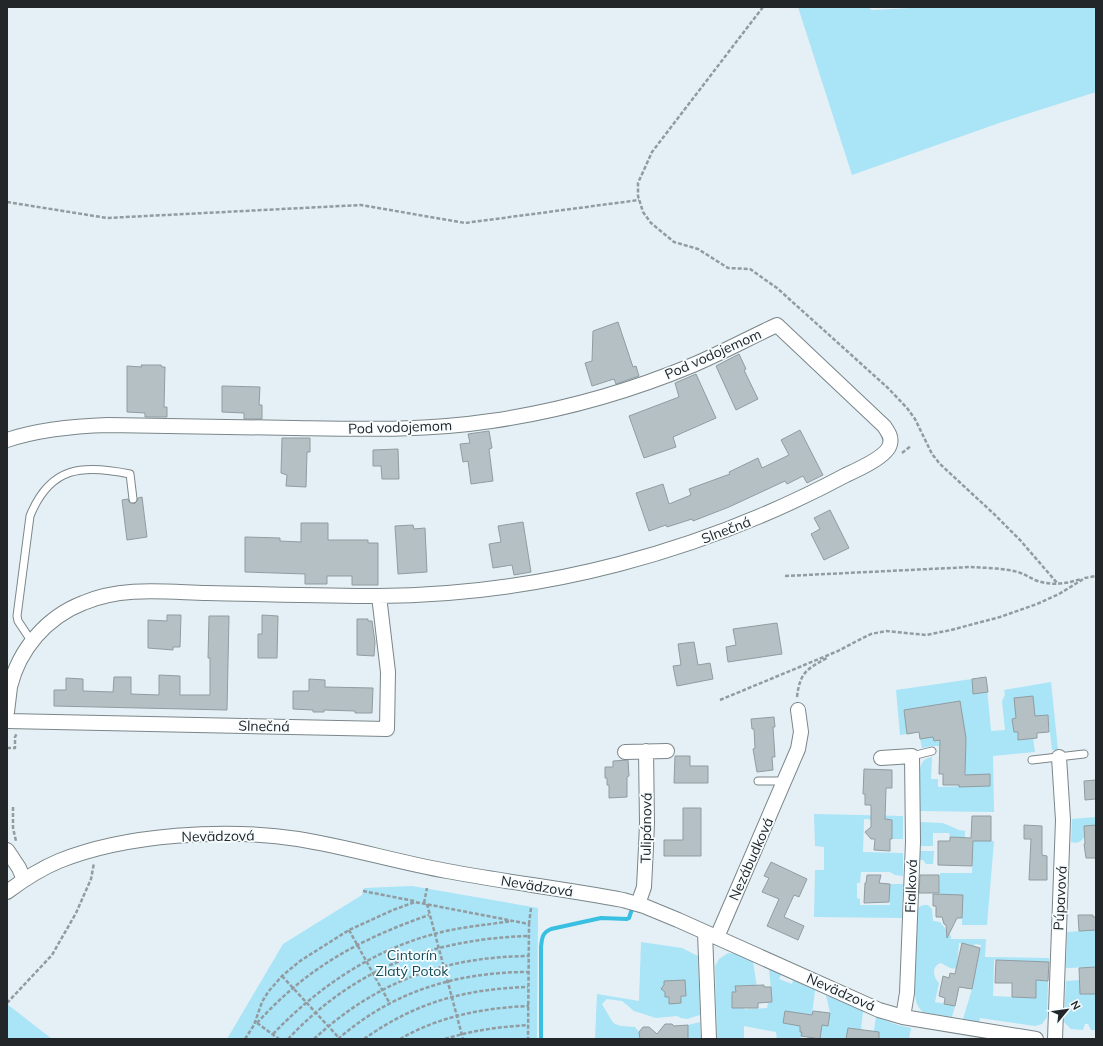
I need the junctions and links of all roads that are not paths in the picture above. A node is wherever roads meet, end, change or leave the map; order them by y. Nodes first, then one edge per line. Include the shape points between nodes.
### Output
1 (777, 325) joint
2 (7, 440) edge
3 (133, 499) dead end
4 (379, 596) junction
5 (32, 642) junction
6 (798, 710) road end
7 (7, 712) edge
8 (7, 721) edge
9 (646, 751) junction
10 (667, 751) dead end
11 (932, 751) dead end
12 (625, 752) dead end
13 (1084, 754) dead end
14 (912, 756) junction
15 (1059, 757) junction
16 (881, 758) dead end
17 (1032, 760) dead end
18 (758, 781) dead end
19 (785, 781) junction
20 (12, 846) edge
21 (24, 880) junction
22 (7, 892) edge
23 (638, 904) junction
24 (711, 934) junction
25 (903, 1017) junction
26 (709, 1039) edge
27 (1036, 1039) edge
28 (1055, 1039) edge

1 - 2 street, Pod vodojemom via 694,365 626,390 575,405 491,421 436,428 371,430 82,425 36,432
1 - 4 street, Slnečná via 884,426 890,436 888,451 779,509 704,539 624,563 518,585 436,594
3 - 5 lane via 130,474 108,469 77,471 63,475 52,481 35,502 30,516 17,616 18,622
4 - 5 street, Slnečná via 117,593 94,598 70,609 49,623
4 - 8 street, Slnečná via 388,672 387,729
5 - 7 street, Slnečná via 20,662 10,688
6 - 19 street, Nezábudková via 801,732 798,749
9 - 10 street
9 - 12 street
9 - 23 street, Tulipánová via 644,887
11 - 14 lane
13 - 15 lane
14 - 16 street
14 - 25 street, Fialková via 912,866 907,993
15 - 17 lane
15 - 28 street, Púpavová via 1063,820
18 - 19 lane
19 - 24 street, Nezábudková
20 - 21 street
21 - 22 street
21 - 23 street, Nevädzová via 61,861 96,849 156,838 241,834 321,843 446,871
23 - 24 street, Nevädzová
24 - 25 street, Nevädzová via 879,1010
24 - 26 street, Nezábudková
25 - 27 street, Nevädzová

